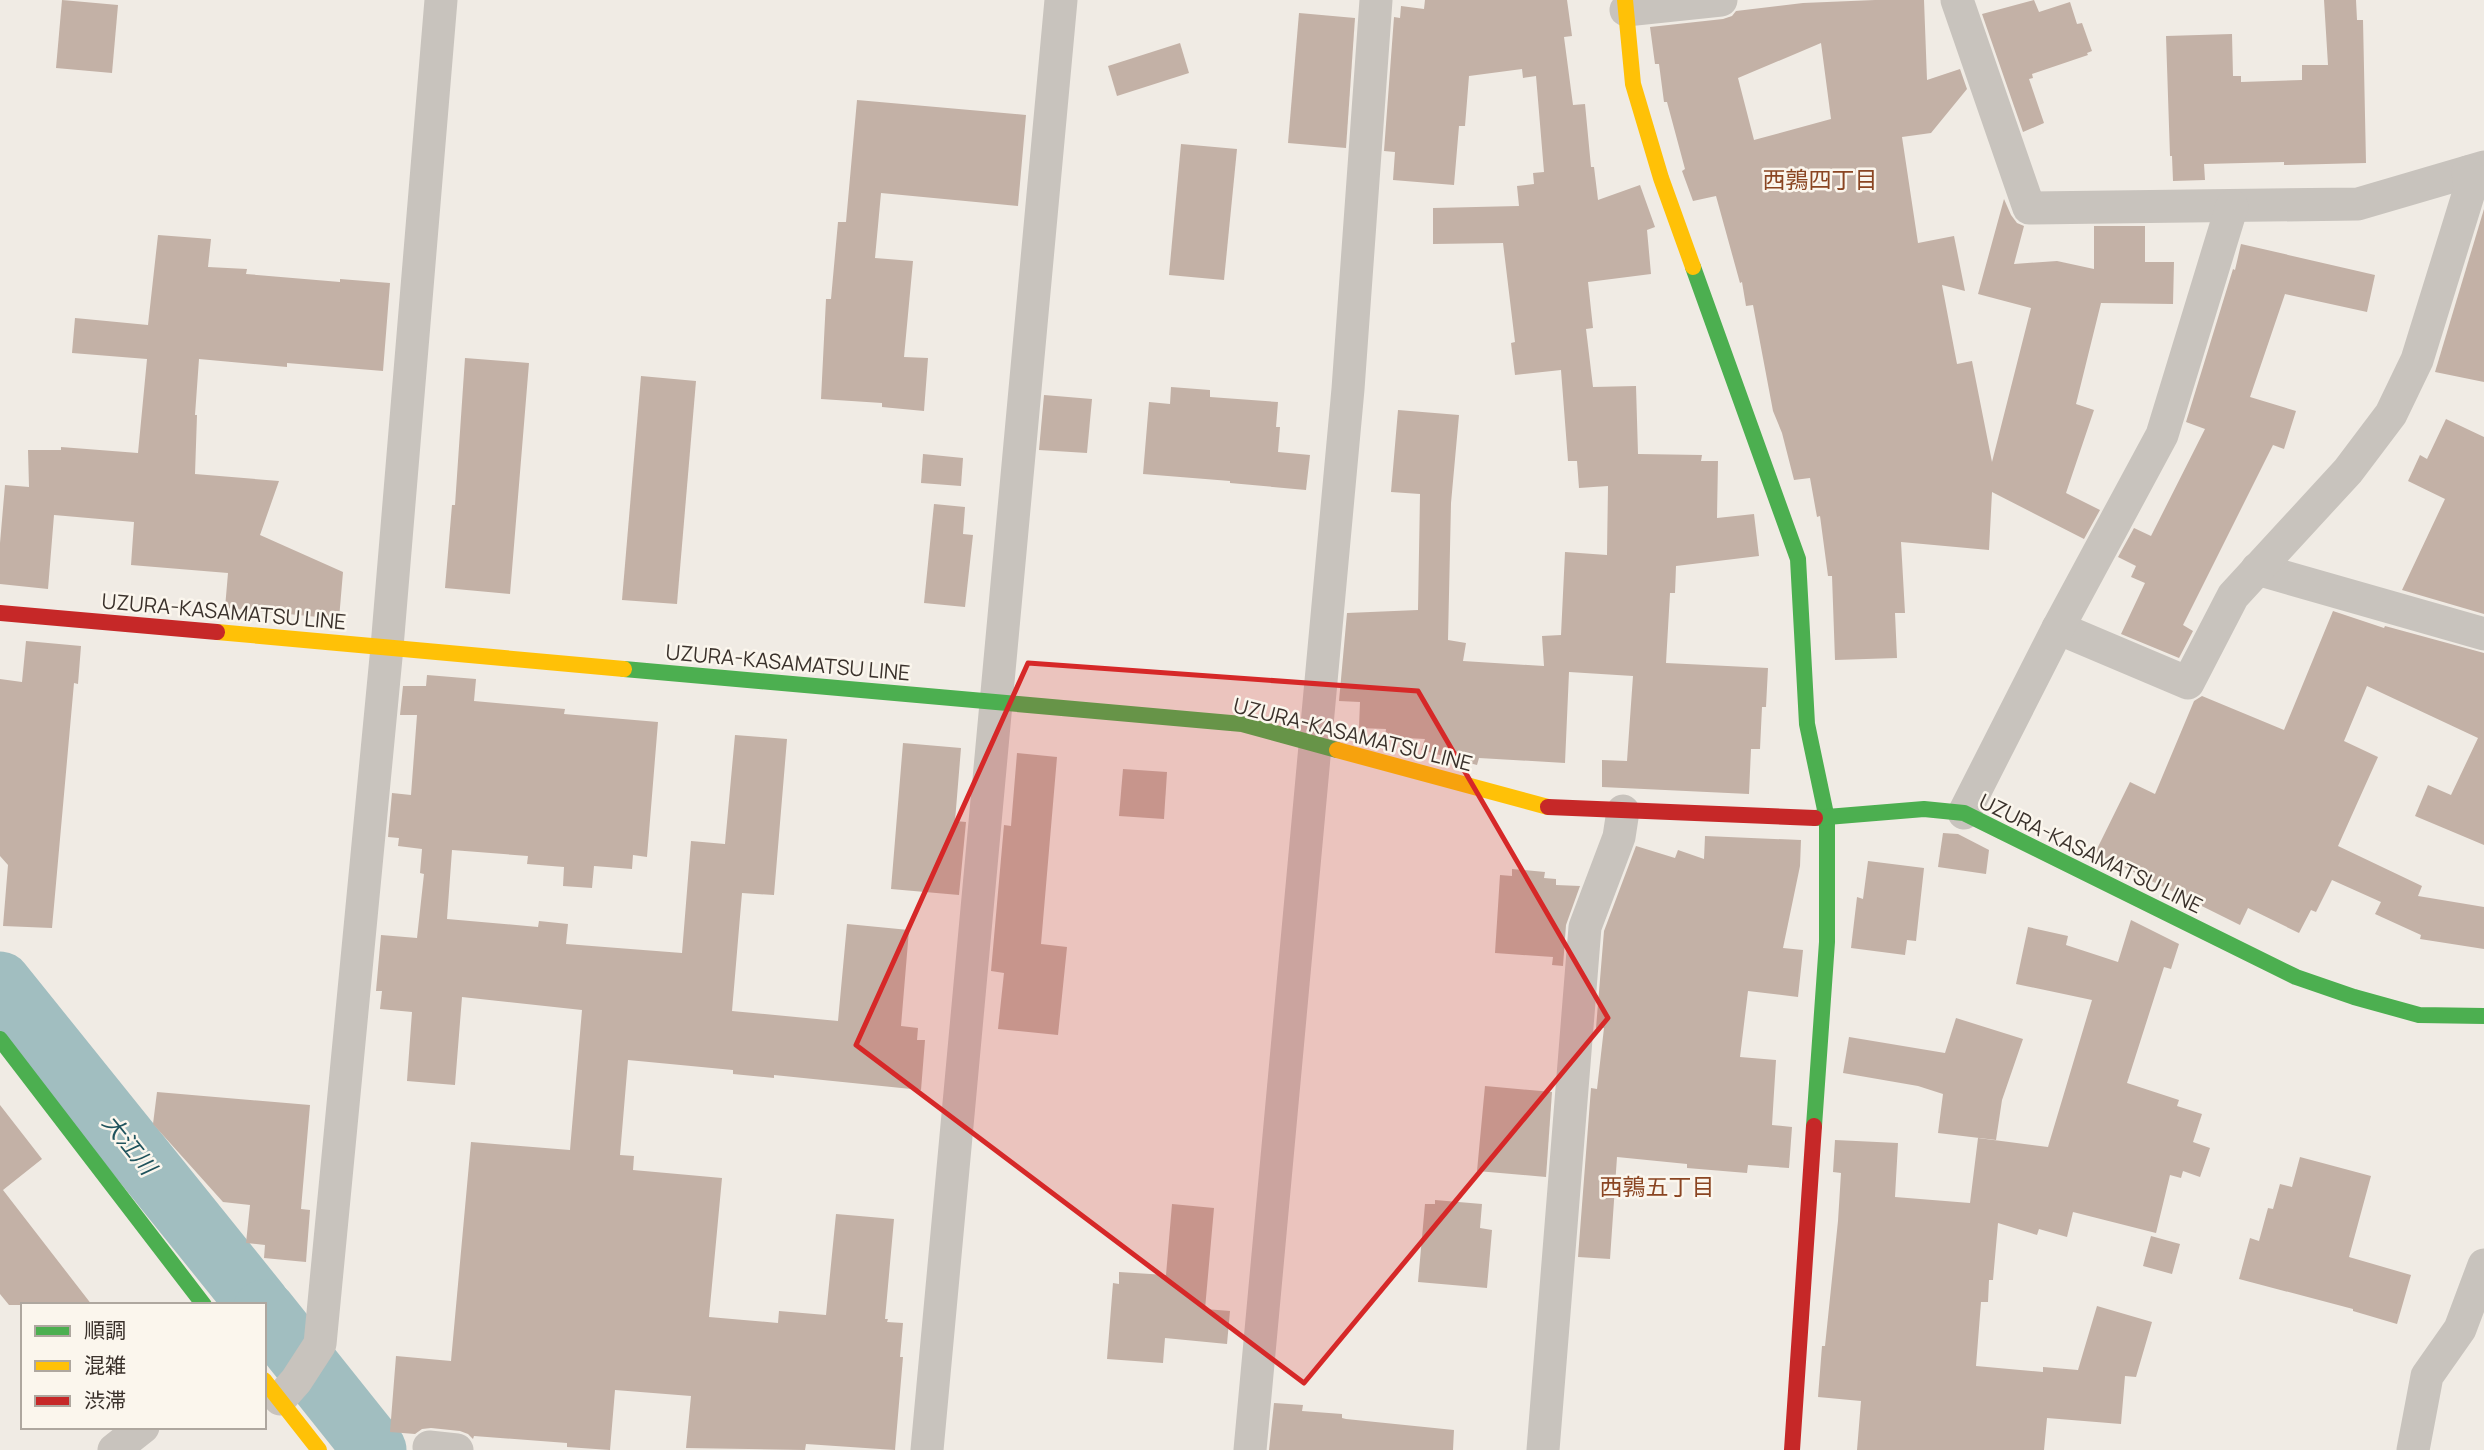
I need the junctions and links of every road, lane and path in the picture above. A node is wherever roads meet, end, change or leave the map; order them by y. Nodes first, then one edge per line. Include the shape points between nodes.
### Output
1 (441, 0) edge
2 (1060, 0) edge
3 (1376, 0) edge
4 (1721, 0) edge
5 (1957, 0) edge
6 (1626, 5) edge
7 (2476, 169) edge
8 (2232, 206) junction
9 (2257, 569) junction
10 (0, 612) edge
11 (2058, 628) junction
12 (2484, 634) edge
13 (387, 647) junction
14 (994, 702) junction
15 (1315, 742) junction
16 (1623, 811) junction
17 (1964, 813) junction
18 (1827, 819) junction
19 (2484, 1016) edge
20 (0, 1039) edge
21 (2484, 1265) edge
22 (202, 1303) edge
23 (280, 1387) edge
24 (140, 1429) edge
25 (114, 1450) edge
26 (319, 1450) edge
27 (927, 1450) edge
28 (1250, 1450) edge
29 (1542, 1450) edge
30 (1792, 1450) edge
31 (2413, 1450) edge

1 - 13 street
2 - 14 street
3 - 15 street via 1348,388
4 - 6 street
5 - 8 street via 2029,208
6 - 18 main road via 1633,84 1661,177 1798,559 1807,724
7 - 8 street via 2358,204
7 - 9 street via 2417,360 2391,414 2348,471
8 - 11 street via 2162,435
9 - 11 street via 2233,596 2188,683
9 - 12 street
10 - 13 main road, UZURA-KASAMATSU LINE
11 - 17 street
13 - 14 main road, UZURA-KASAMATSU LINE
13 - 23 street via 320,1344
14 - 15 main road, UZURA-KASAMATSU LINE via 1242,724
14 - 27 street
15 - 16 main road, UZURA-KASAMATSU LINE via 1549,807
15 - 28 street
16 - 18 main road, UZURA-KASAMATSU LINE
16 - 29 street via 1619,836 1585,928
17 - 18 main road, UZURA-KASAMATSU LINE via 1924,809
17 - 19 main road, UZURA-KASAMATSU LINE via 2296,977 2419,1015
18 - 30 main road via 1827,942
20 - 22 main road
21 - 31 street via 2460,1329 2427,1376
23 - 26 main road
24 - 25 street

